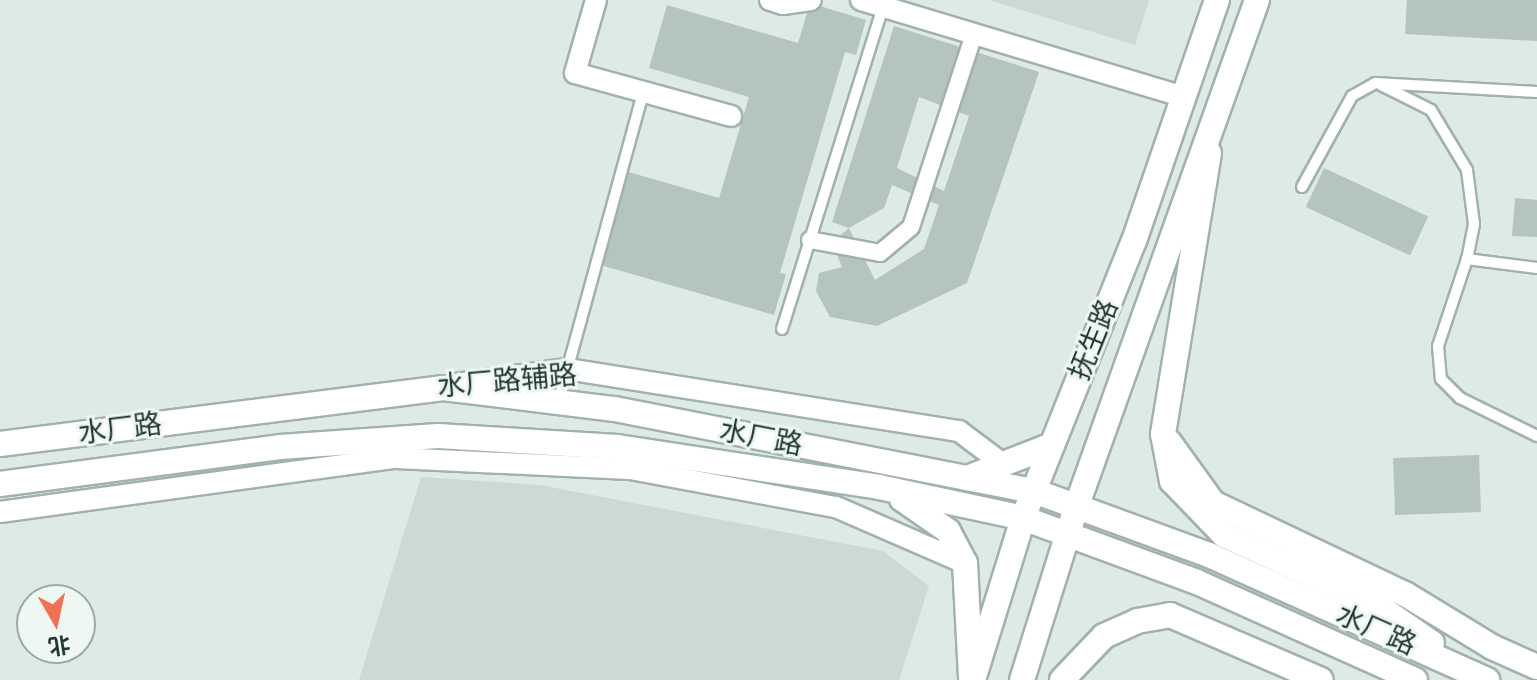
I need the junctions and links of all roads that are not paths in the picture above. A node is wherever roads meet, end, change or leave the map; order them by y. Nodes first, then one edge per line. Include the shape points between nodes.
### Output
1 (596, 0) edge
2 (770, 0) edge
3 (811, 0) edge
4 (861, 0) edge
5 (1217, 0) edge
6 (1257, 0) edge
7 (883, 7) junction
8 (974, 34) junction
9 (1375, 83) junction
10 (643, 92) junction
11 (1537, 92) edge
12 (1184, 97) junction
13 (731, 116) dead end
14 (1215, 116) junction
15 (1302, 187) dead end
16 (810, 240) junction
17 (1467, 259) junction
18 (1537, 268) edge
19 (782, 329) dead end
20 (567, 369) junction
21 (559, 402) junction
22 (1163, 434) junction
23 (1537, 436) edge
24 (0, 444) edge
25 (1052, 445) junction
26 (1003, 464) junction
27 (967, 478) junction
28 (0, 484) edge
29 (879, 487) junction
30 (1034, 491) junction
31 (1077, 505) junction
32 (0, 512) edge
33 (1023, 518) junction
34 (1067, 533) junction
35 (965, 563) junction
36 (1537, 667) edge
37 (972, 680) edge
38 (1022, 680) edge
39 (1062, 680) edge
40 (1321, 680) edge
41 (1415, 680) edge
42 (1487, 680) edge

1 - 10 street via 575,73
2 - 3 street
4 - 7 street
5 - 12 street, 抚生路
6 - 14 street, 抚生路
7 - 8 street
7 - 16 lane
8 - 12 street
8 - 16 street via 911,227 880,253
9 - 11 lane
9 - 15 lane via 1352,96
9 - 17 lane via 1431,110 1462,161 1472,193
10 - 13 street
10 - 20 lane
12 - 25 street, 抚生路 via 1134,241
14 - 22 street
14 - 31 street, 抚生路
16 - 19 lane
17 - 18 lane
17 - 23 lane via 1438,346 1441,379 1460,398
20 - 21 lane
20 - 24 street, 水厂路辅路
20 - 26 street, 水厂路辅路 via 959,431
21 - 24 street, 水厂路 via 443,388
21 - 27 street, 水厂路
22 - 36 street via 1213,503 1405,594 1492,647
22 - 42 street via 1172,481 1224,535 1375,604
25 - 26 street
25 - 30 street, 抚生路
26 - 27 street
27 - 30 street, 水厂路
28 - 29 street, 水厂路 via 280,447 438,436 618,447
29 - 33 street, 水厂路
29 - 35 street via 930,514 948,531
30 - 31 street, 水厂路
30 - 33 street, 抚生路
31 - 34 street, 抚生路
31 - 42 street, 水厂路 via 1209,555
32 - 35 street via 396,458 630,469 836,507
33 - 34 street, 水厂路
33 - 37 street, 抚生路
34 - 38 street, 抚生路
34 - 41 street, 水厂路 via 1197,582
35 - 37 street
39 - 40 street via 1104,636 1137,621 1170,615

